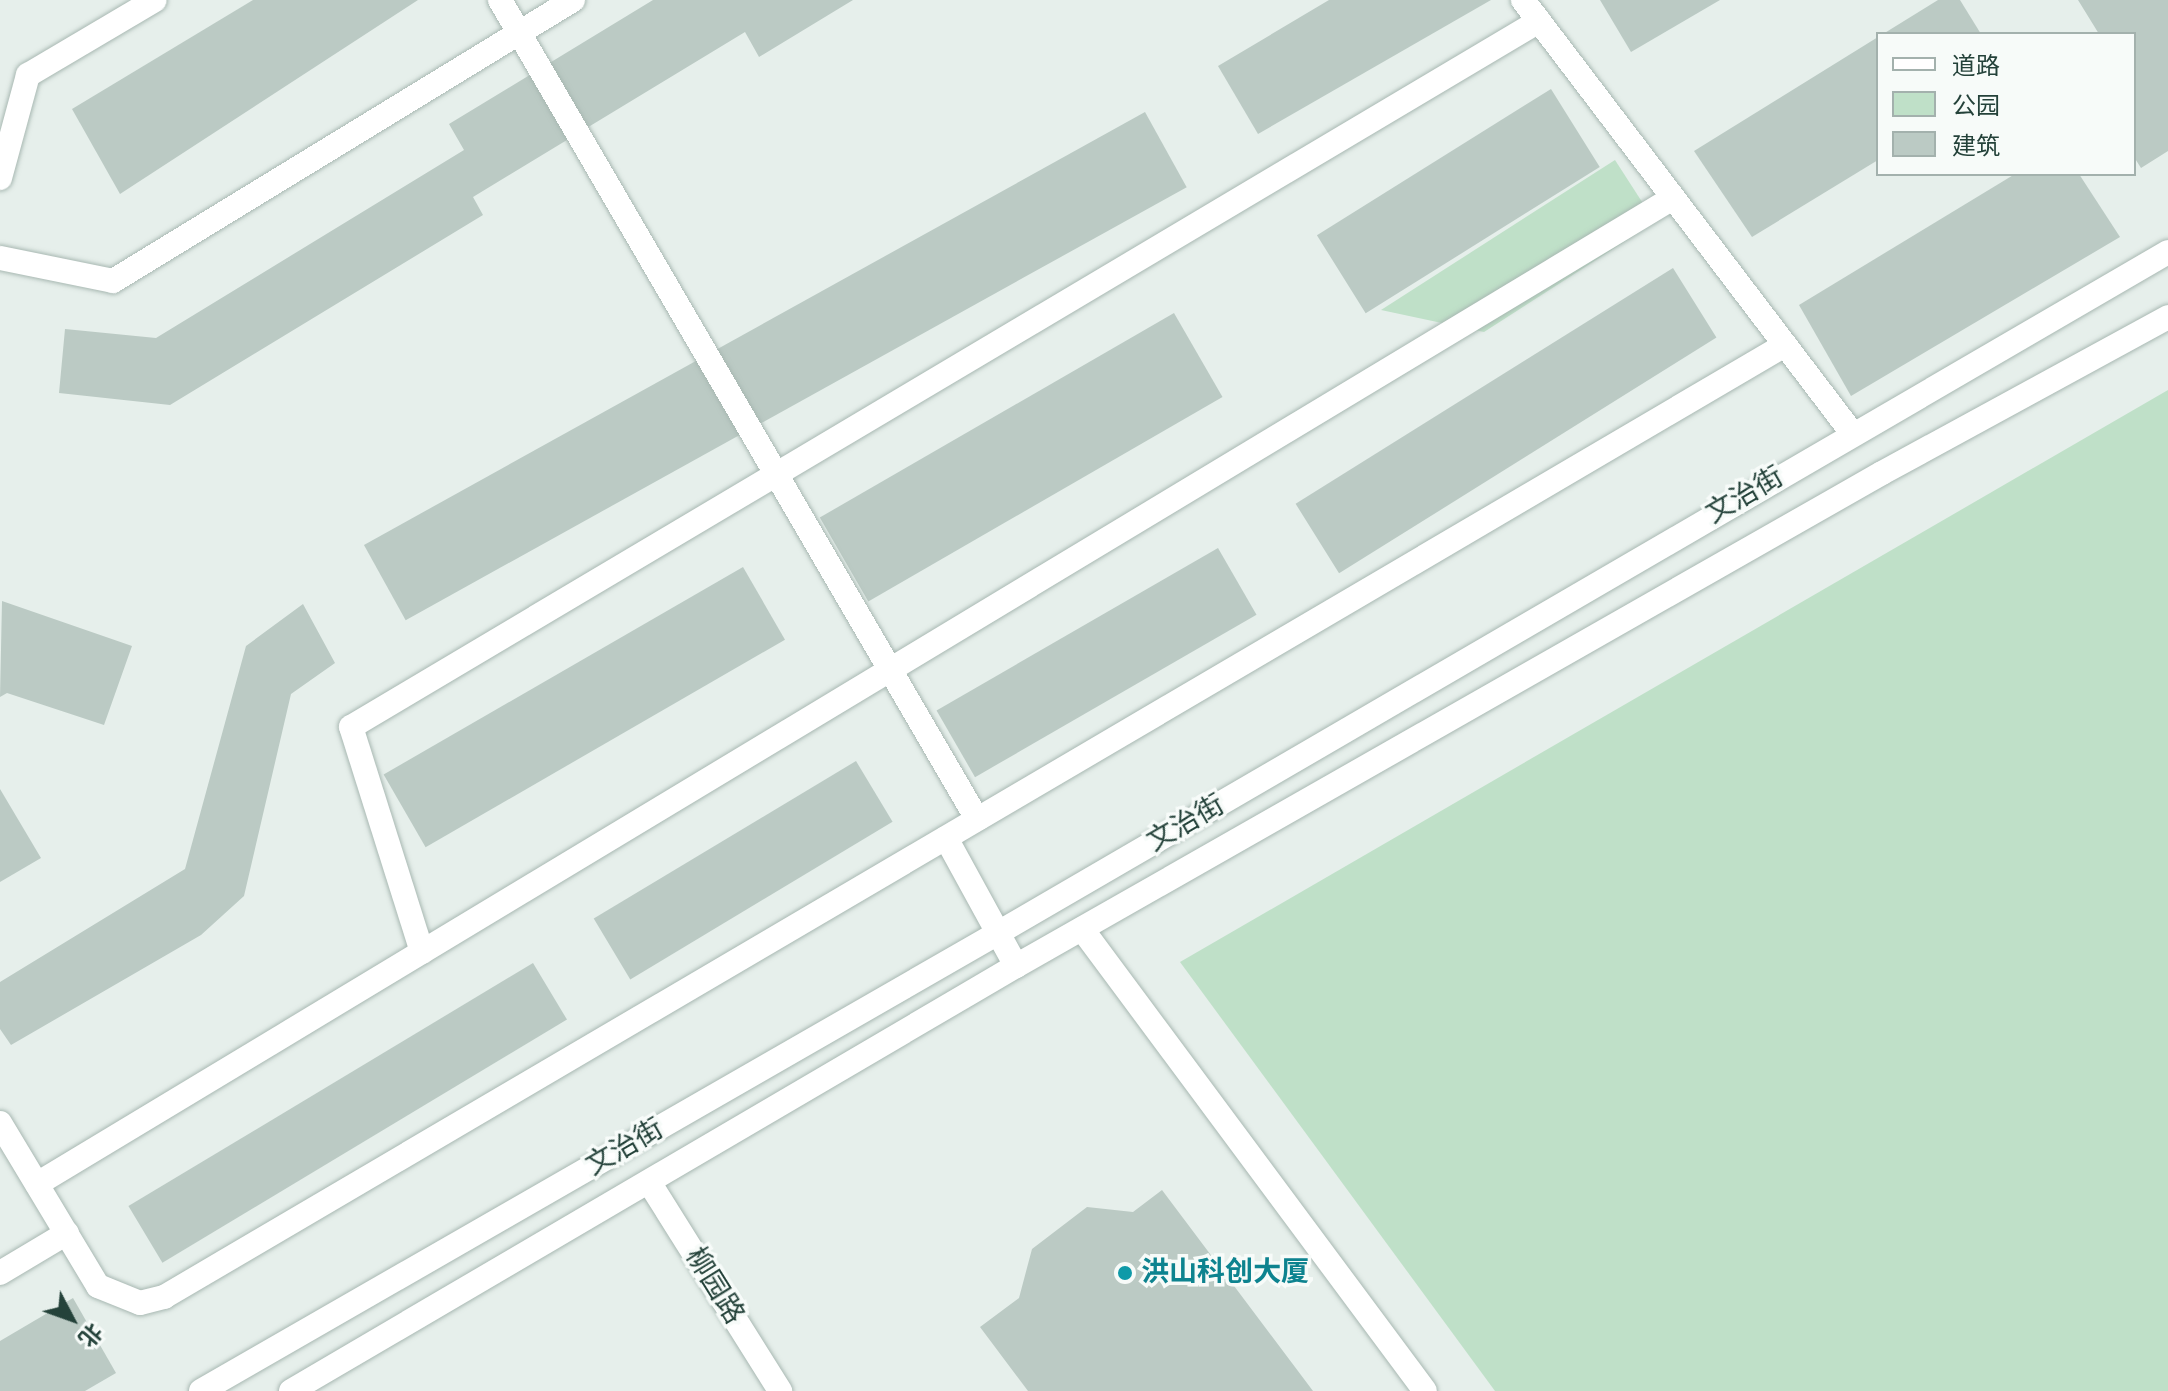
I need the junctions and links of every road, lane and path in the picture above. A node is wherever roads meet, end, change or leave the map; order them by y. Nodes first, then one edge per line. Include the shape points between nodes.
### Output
1 (155, 0) edge
2 (500, 0) edge
3 (573, 0) edge
4 (1523, 0) edge
5 (1539, 21) junction
6 (519, 33) junction
7 (0, 178) edge
8 (1673, 198) junction
9 (2168, 252) edge
10 (0, 258) edge
11 (2168, 317) edge
12 (1785, 345) junction
13 (1852, 433) junction
14 (776, 474) junction
15 (890, 670) junction
16 (977, 819) junction
17 (946, 838) junction
18 (1082, 929) junction
19 (998, 933) junction
20 (422, 952) junction
21 (1016, 966) junction
22 (0, 1123) edge
23 (649, 1182) junction
24 (37, 1184) junction
25 (67, 1233) junction
26 (0, 1273) edge
27 (201, 1391) edge
28 (291, 1391) edge
29 (780, 1391) edge
30 (1425, 1391) edge

1 - 7 street via 28,75
2 - 6 street
3 - 6 street
4 - 5 street
5 - 8 street
5 - 14 street
6 - 10 street via 113,281
6 - 14 street
8 - 12 street
8 - 15 street
9 - 13 street, 文治街
11 - 18 street, 文治街 via 1882,473
12 - 13 street
12 - 16 street
13 - 19 street, 文治街
14 - 15 street
14 - 20 street via 351,727
15 - 16 street
15 - 20 street
16 - 17 street
17 - 19 street
17 - 25 street via 164,1297 140,1303 98,1286
18 - 21 street, 文治街
18 - 30 street
19 - 21 street
19 - 27 street, 文治街
20 - 24 street
21 - 23 street, 文治街
22 - 24 street
23 - 28 street, 文治街
23 - 29 street, 柳园路
24 - 25 street
25 - 26 street

